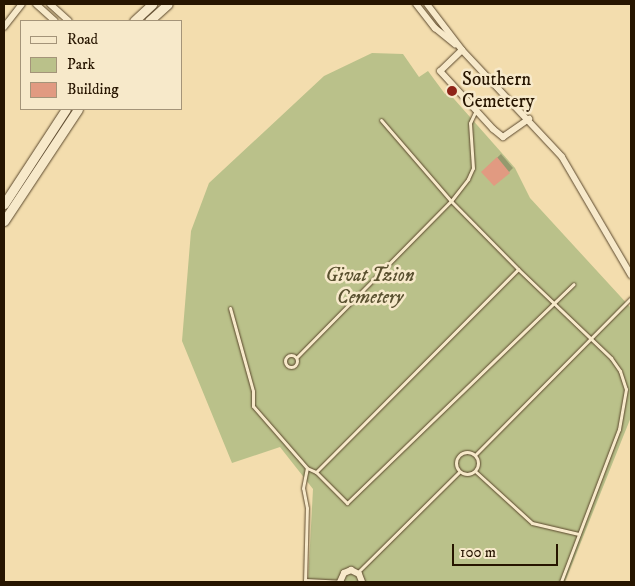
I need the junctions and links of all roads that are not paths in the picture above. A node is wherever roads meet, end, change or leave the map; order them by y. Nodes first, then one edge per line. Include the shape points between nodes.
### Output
1 (22, 4) edge
2 (36, 4) edge
3 (50, 4) edge
4 (152, 4) edge
5 (168, 4) edge
6 (416, 4) edge
7 (427, 4) edge
8 (53, 20) edge
9 (68, 20) edge
10 (135, 20) edge
11 (150, 20) edge
12 (4, 27) edge
13 (462, 50) junction
14 (65, 110) edge
15 (77, 110) edge
16 (476, 110) junction
17 (529, 119) junction
18 (381, 120) dead end
19 (451, 201) junction
20 (4, 204) edge
21 (4, 221) edge
22 (518, 269) junction
23 (631, 275) edge
24 (574, 284) dead end
25 (631, 298) edge
26 (554, 304) junction
27 (230, 308) dead end
28 (591, 338) junction
29 (297, 357) junction
30 (475, 455) junction
31 (307, 468) junction
32 (475, 471) junction
33 (316, 472) junction
34 (459, 472) junction
35 (580, 534) junction
36 (358, 572) junction
37 (305, 581) edge
38 (340, 582) edge
39 (362, 582) edge
40 (561, 582) edge

1 - 12 street
2 - 8 street
3 - 9 street
4 - 10 street
5 - 11 street
6 - 13 street via 435,28
7 - 13 street
13 - 16 street via 440,71
13 - 17 street
14 - 20 street
15 - 21 street
16 - 17 street via 502,137
16 - 19 lane via 470,123 473,168
17 - 23 street via 562,157
18 - 19 lane
19 - 22 lane
19 - 29 lane
22 - 26 lane
22 - 33 lane
24 - 26 lane
25 - 28 lane
26 - 28 lane
26 - 33 lane via 347,503
27 - 31 lane via 253,391 252,406
28 - 30 lane
28 - 35 lane via 620,371 626,389 619,430
29 - 29 lane via 294,367 286,364 287,355
30 - 32 lane via 478,463
30 - 34 lane via 469,452 459,455 456,465
31 - 33 lane
31 - 37 lane via 304,488 308,508
32 - 34 lane via 468,474
32 - 35 lane via 532,523
34 - 36 lane
35 - 40 lane
36 - 38 street via 347,570
36 - 39 street
37 - 38 lane

